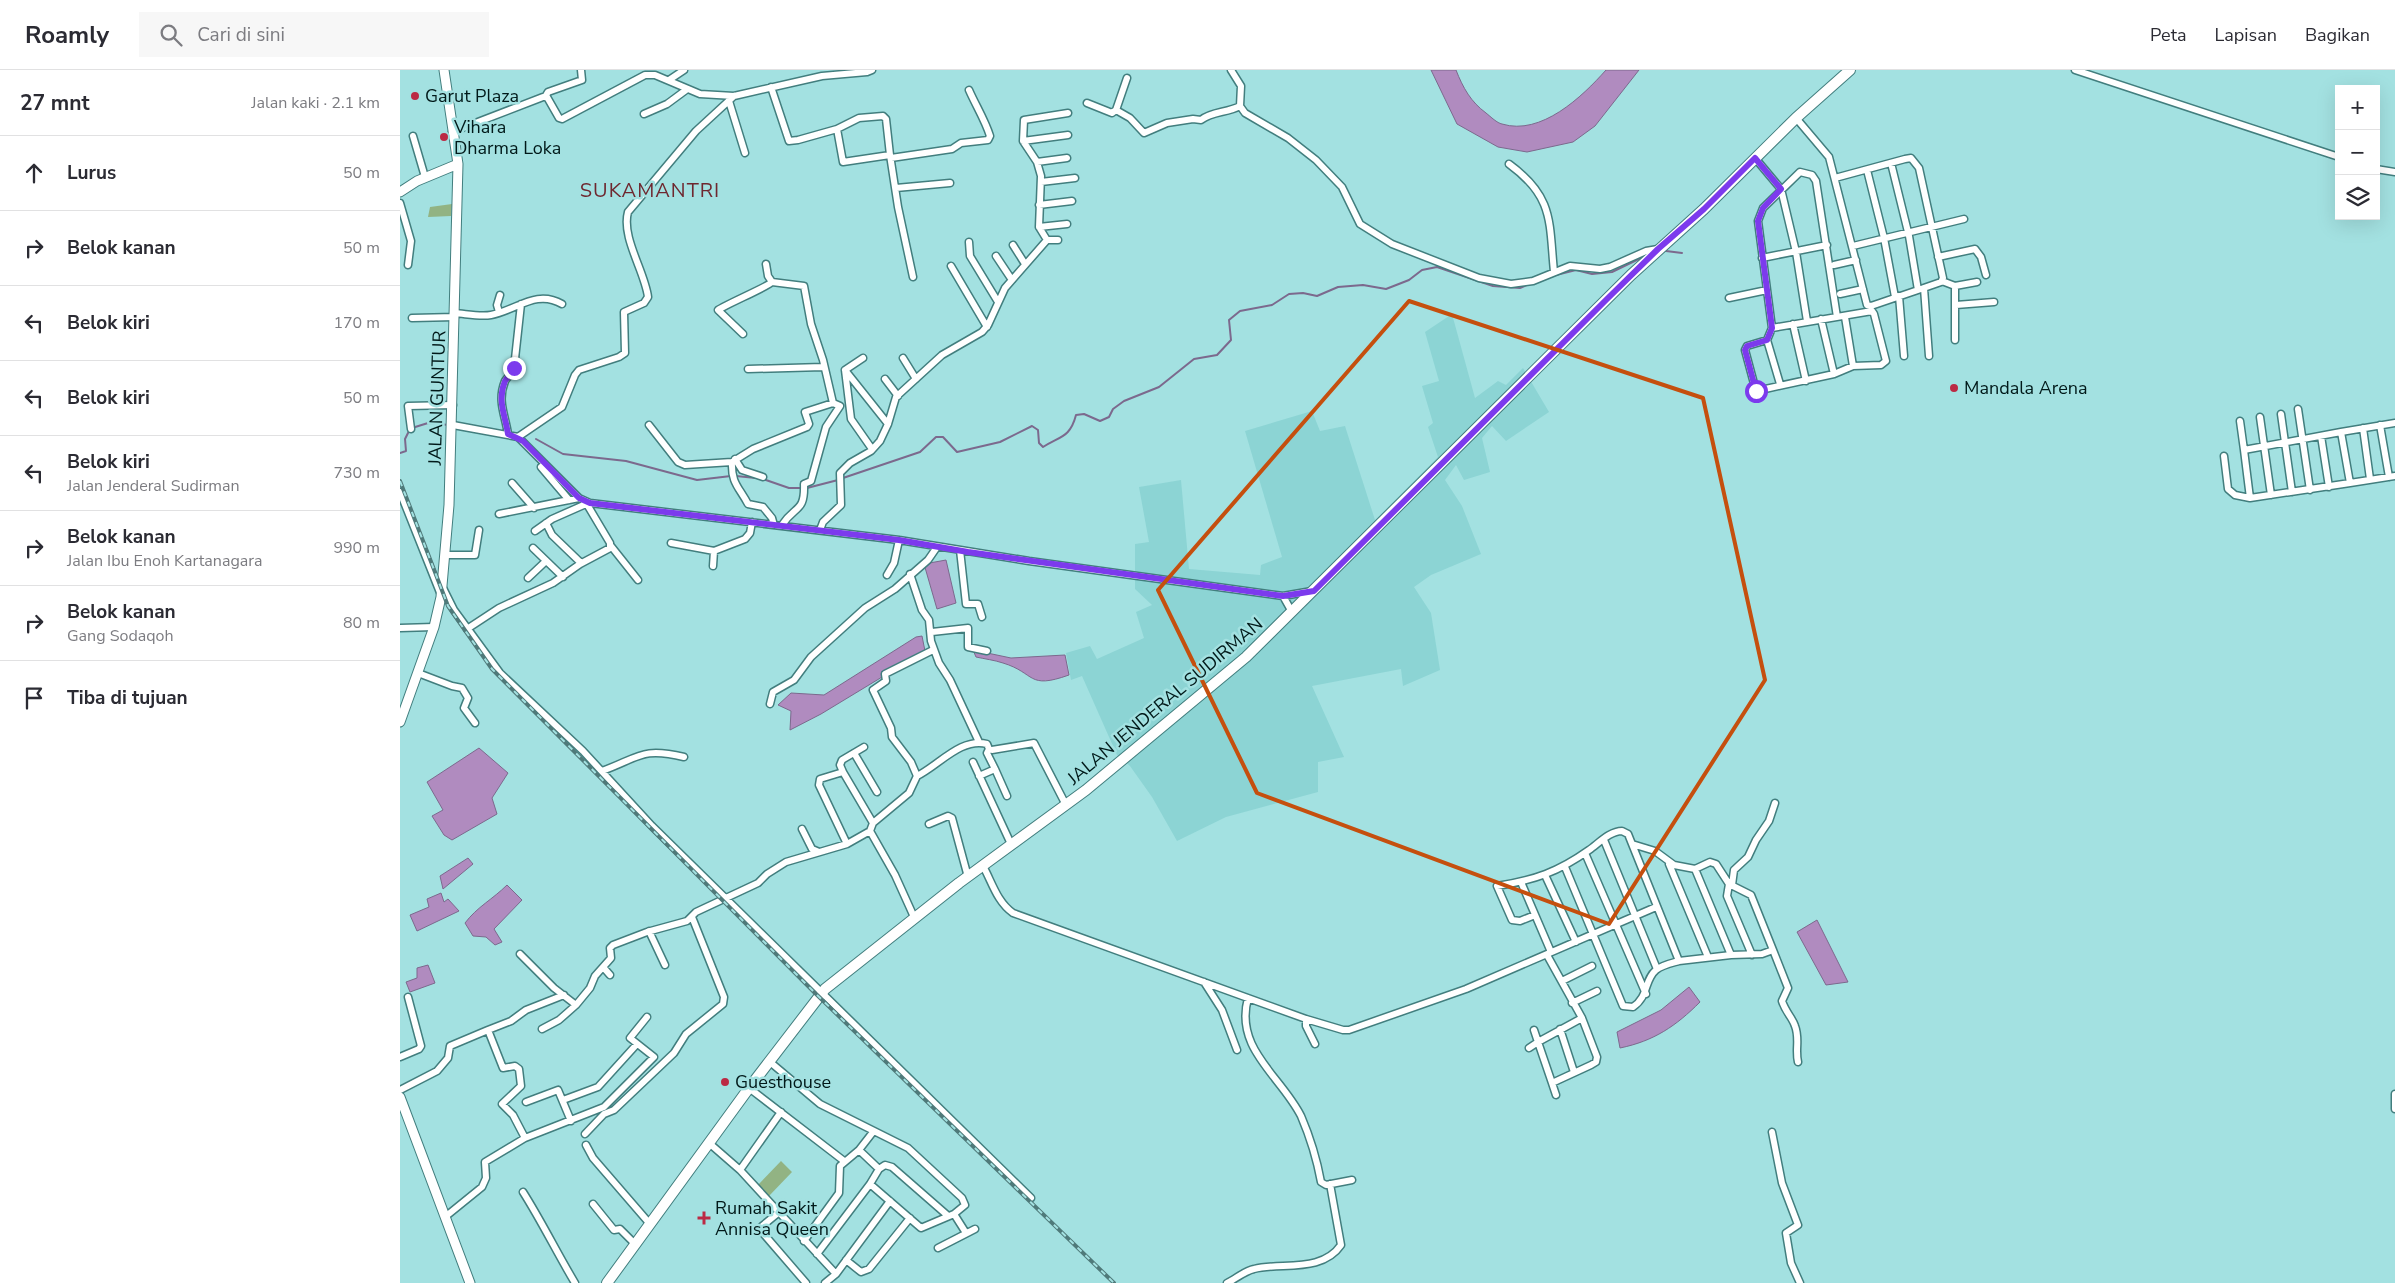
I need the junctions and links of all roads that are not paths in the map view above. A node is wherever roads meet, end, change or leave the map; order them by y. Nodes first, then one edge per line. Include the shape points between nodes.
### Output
1 (444, 70) edge
2 (581, 70) edge
3 (684, 70) edge
4 (1231, 70) edge
5 (1850, 70) edge
6 (2075, 70) edge
7 (870, 71) edge
8 (1127, 78) dead end
9 (669, 80) junction
10 (771, 87) junction
11 (686, 90) junction
12 (969, 90) dead end
13 (545, 97) junction
14 (732, 98) junction
15 (1087, 103) dead end
16 (1240, 106) junction
17 (1116, 110) junction
18 (1068, 113) dead end
19 (644, 114) dead end
20 (1796, 118) junction
21 (837, 129) junction
22 (452, 132) junction
23 (1068, 135) dead end
24 (413, 136) dead end
25 (1024, 141) junction
26 (745, 153) dead end
27 (2335, 156) edge
28 (891, 157) junction
29 (1067, 158) dead end
30 (1755, 158) junction
31 (1037, 162) junction
32 (1891, 163) junction
33 (458, 164) junction
34 (1509, 164) dead end
35 (1867, 170) junction
36 (2380, 170) edge
37 (2395, 172) edge
38 (425, 177) junction
39 (1075, 178) dead end
40 (1835, 178) junction
41 (1041, 182) junction
42 (950, 183) dead end
43 (896, 188) junction
44 (1781, 189) junction
45 (400, 192) edge
46 (1072, 201) dead end
47 (400, 203) edge
48 (1039, 205) junction
49 (1964, 219) dead end
50 (1067, 224) dead end
51 (1932, 226) junction
52 (1038, 227) junction
53 (1908, 233) junction
54 (1884, 238) junction
55 (1047, 240) junction
56 (1058, 240) dead end
57 (969, 242) dead end
58 (1013, 245) dead end
59 (1827, 246) junction
60 (1853, 246) junction
61 (1658, 249) junction
62 (1796, 252) junction
63 (996, 256) dead end
64 (1938, 257) junction
65 (1762, 258) junction
66 (1856, 260) junction
67 (766, 264) dead end
68 (1025, 264) junction
69 (1834, 264) dead end
70 (408, 265) dead end
71 (951, 266) dead end
72 (1554, 272) junction
73 (1986, 275) dead end
74 (913, 277) dead end
75 (1012, 280) junction
76 (1942, 281) junction
77 (772, 282) junction
78 (1977, 282) dead end
79 (1955, 286) junction
80 (1863, 289) junction
81 (1921, 289) junction
82 (1767, 290) junction
83 (500, 294) dead end
84 (1840, 294) dead end
85 (1897, 297) junction
86 (1729, 298) dead end
87 (998, 302) junction
88 (1994, 302) dead end
89 (522, 304) junction
90 (562, 304) dead end
91 (1956, 305) junction
92 (499, 312) junction
93 (455, 315) junction
94 (1837, 316) junction
95 (1845, 317) junction
96 (412, 318) dead end
97 (1821, 319) junction
98 (1807, 320) junction
99 (1793, 324) junction
100 (986, 327) junction
101 (1772, 328) junction
102 (743, 334) dead end
103 (1767, 340) junction
104 (1955, 340) dead end
105 (1904, 356) dead end
106 (1929, 356) dead end
107 (863, 358) dead end
108 (903, 358) dead end
109 (1854, 366) junction
110 (823, 367) junction
111 (748, 369) dead end
112 (846, 370) junction
113 (1834, 374) junction
114 (916, 378) junction
115 (885, 379) dead end
116 (1806, 381) junction
117 (1780, 384) junction
118 (898, 396) junction
119 (832, 403) junction
120 (453, 405) junction
121 (2298, 409) dead end
122 (2281, 414) dead end
123 (2260, 417) dead end
124 (2240, 421) dead end
125 (2395, 423) edge
126 (888, 424) junction
127 (648, 425) dead end
128 (2380, 426) junction
129 (412, 428) dead end
130 (453, 428) junction
131 (2363, 428) junction
132 (2341, 432) junction
133 (508, 434) junction
134 (2321, 436) junction
135 (518, 437) junction
136 (2303, 439) junction
137 (2285, 442) junction
138 (2264, 446) junction
139 (872, 449) junction
140 (2244, 450) junction
141 (2224, 456) dead end
142 (733, 460) junction
143 (541, 467) dead end
144 (2392, 476) edge
145 (764, 477) dead end
146 (2370, 479) junction
147 (512, 483) dead end
148 (2350, 483) junction
149 (2329, 487) junction
150 (2310, 490) junction
151 (400, 492) edge
152 (2292, 492) junction
153 (2271, 495) junction
154 (2250, 498) junction
155 (569, 500) junction
156 (583, 501) junction
157 (534, 508) junction
158 (498, 514) dead end
159 (752, 522) junction
160 (546, 523) junction
161 (774, 525) junction
162 (782, 525) junction
163 (479, 530) dead end
164 (820, 530) junction
165 (535, 531) dead end
166 (899, 540) junction
167 (671, 544) dead end
168 (611, 546) junction
169 (937, 547) junction
170 (533, 548) dead end
171 (960, 550) junction
172 (714, 551) junction
173 (445, 555) junction
174 (546, 561) junction
175 (581, 564) junction
176 (713, 566) dead end
177 (910, 574) junction
178 (887, 575) dead end
179 (563, 577) junction
180 (528, 578) dead end
181 (638, 580) dead end
182 (1314, 591) junction
183 (442, 592) junction
184 (1283, 596) junction
185 (1292, 612) junction
186 (982, 617) dead end
187 (434, 627) junction
188 (400, 628) edge
189 (467, 629) junction
190 (932, 632) junction
191 (933, 650) junction
192 (987, 650) dead end
193 (418, 673) junction
194 (770, 704) dead end
195 (400, 722) edge
196 (475, 723) dead end
197 (979, 742) junction
198 (864, 747) dead end
199 (989, 749) junction
200 (854, 753) junction
201 (684, 757) dead end
202 (973, 762) dead end
203 (995, 769) junction
204 (602, 771) junction
205 (843, 772) junction
206 (917, 776) junction
207 (979, 776) junction
208 (876, 792) dead end
209 (1007, 796) dead end
210 (1775, 803) dead end
211 (1066, 805) junction
212 (873, 823) junction
213 (929, 824) dead end
214 (802, 830) dead end
215 (870, 831) junction
216 (1604, 840) junction
217 (847, 844) junction
218 (1011, 844) junction
219 (1632, 844) junction
220 (819, 852) junction
221 (1585, 852) junction
222 (1669, 864) junction
223 (983, 866) junction
224 (1565, 867) junction
225 (1695, 869) junction
226 (1545, 876) junction
227 (968, 877) junction
228 (1520, 882) junction
229 (1730, 884) junction
230 (725, 898) junction
231 (1656, 907) junction
232 (1535, 915) junction
233 (1636, 916) junction
234 (692, 917) junction
235 (914, 917) junction
236 (1616, 924) junction
237 (649, 931) junction
238 (1594, 934) junction
239 (1576, 942) junction
240 (1773, 950) junction
241 (1549, 953) junction
242 (520, 954) dead end
243 (1752, 954) junction
244 (1732, 955) junction
245 (1708, 957) junction
246 (1679, 961) junction
247 (665, 965) dead end
248 (1592, 966) dead end
249 (603, 967) junction
250 (1657, 969) junction
251 (610, 975) dead end
252 (1562, 981) junction
253 (1204, 982) junction
254 (1597, 992) dead end
255 (822, 993) junction
256 (1646, 994) junction
257 (564, 995) junction
258 (408, 996) dead end
259 (1248, 998) junction
260 (1572, 1003) junction
261 (576, 1005) junction
262 (647, 1016) dead end
263 (1582, 1018) junction
264 (1306, 1019) junction
265 (542, 1029) dead end
266 (1560, 1029) junction
267 (488, 1030) junction
268 (1534, 1030) dead end
269 (1538, 1042) junction
270 (637, 1044) junction
271 (1315, 1044) dead end
272 (1529, 1048) dead end
273 (1237, 1050) dead end
274 (400, 1057) edge
275 (770, 1062) junction
276 (1798, 1062) dead end
277 (1574, 1072) junction
278 (1552, 1083) junction
279 (749, 1088) junction
280 (400, 1090) edge
281 (2395, 1094) edge
282 (1556, 1095) dead end
283 (400, 1097) edge
284 (563, 1100) junction
285 (526, 1102) dead end
286 (2395, 1109) edge
287 (781, 1112) junction
288 (571, 1121) junction
289 (873, 1132) junction
290 (1772, 1132) dead end
291 (585, 1134) dead end
292 (526, 1138) junction
293 (708, 1143) junction
294 (586, 1145) dead end
295 (859, 1150) junction
296 (844, 1162) junction
297 (879, 1169) junction
298 (740, 1170) junction
299 (1352, 1180) dead end
300 (870, 1184) junction
301 (1330, 1184) junction
302 (524, 1192) dead end
303 (1031, 1198) dead end
304 (890, 1201) junction
305 (593, 1204) dead end
306 (778, 1213) junction
307 (951, 1214) junction
308 (445, 1217) junction
309 (910, 1218) junction
310 (650, 1224) junction
311 (975, 1229) dead end
312 (966, 1234) junction
313 (804, 1241) junction
314 (635, 1244) junction
315 (938, 1248) dead end
316 (817, 1254) junction
317 (846, 1260) junction
318 (836, 1274) junction
319 (470, 1283) edge
320 (575, 1283) edge
321 (607, 1283) edge
322 (806, 1283) edge
323 (825, 1283) edge
324 (1227, 1283) edge
325 (1800, 1283) edge

1 - 22 street, JALAN GUNTUR
2 - 13 street via 582,80 548,92
3 - 9 street
4 - 16 street via 1241,86
5 - 20 main road, JALAN JENDERAL SUDIRMAN
6 - 27 street
7 - 10 street via 822,76
8 - 17 street
9 - 11 street
9 - 13 street via 645,75 561,119
10 - 14 street
10 - 21 street via 789,141
11 - 14 street
11 - 19 street via 667,104
12 - 28 street via 979,114 986,121 988,140 961,144 952,149
13 - 22 street
14 - 26 street
14 - 135 street via 696,131 628,212 632,247 648,297 644,303 624,312 624,353 579,370 562,407
15 - 17 street via 1112,113
16 - 17 street via 1207,115 1201,120 1167,123 1144,133 1130,118
16 - 72 street via 1251,118 1288,138 1316,160 1342,187 1360,224 1385,240 1493,282 1526,282
18 - 25 street via 1026,118
20 - 30 main road, JALAN JENDERAL SUDIRMAN
20 - 40 street via 1826,152
21 - 28 street via 843,162
21 - 28 street via 858,119 883,116
22 - 33 street, JALAN GUNTUR
23 - 25 street
24 - 38 street
25 - 31 street
28 - 43 street
29 - 31 street
30 - 44 street
30 - 61 main road, JALAN JENDERAL SUDIRMAN
31 - 41 street
32 - 35 street
32 - 51 street via 1908,158 1915,161
32 - 53 street
33 - 38 street
33 - 93 street, JALAN GUNTUR
34 - 72 street via 1530,180 1545,202
35 - 40 street
35 - 54 street
36 - 37 street
38 - 45 street
39 - 41 street
40 - 60 street
41 - 48 street
42 - 43 street
43 - 74 street
44 - 59 street via 1800,172 1814,177
44 - 62 street
44 - 65 street via 1763,208 1758,219
46 - 48 street
47 - 70 street via 411,241
48 - 52 street
49 - 51 street
50 - 52 street
51 - 53 street
51 - 64 street
52 - 55 street
53 - 54 street
53 - 81 street
54 - 60 street
54 - 85 street
55 - 56 street
55 - 68 street
57 - 87 street via 970,256
58 - 68 street
59 - 62 street
59 - 94 street
60 - 66 street
61 - 72 street via 1600,269 1570,266
61 - 182 main road, JALAN JENDERAL SUDIRMAN
62 - 65 street
62 - 98 street
63 - 75 street
64 - 73 street via 1976,249
64 - 76 street
65 - 82 street
66 - 69 street
66 - 80 street
67 - 77 street
68 - 75 street
71 - 100 street
75 - 87 street
76 - 79 street
76 - 81 street
77 - 102 street via 718,310
77 - 110 street via 803,284 810,324 823,358
78 - 79 street
79 - 91 street
80 - 84 street
80 - 85 street via 1869,306
81 - 85 street
81 - 106 street
82 - 86 street
82 - 101 street
83 - 92 street
85 - 105 street
87 - 100 street
88 - 91 street
89 - 90 street via 542,298
89 - 92 street
89 - 133 street via 514,368 500,399
91 - 104 street
92 - 93 street
93 - 96 street
93 - 120 street, JALAN GUNTUR
94 - 95 street
94 - 97 street
95 - 109 street
95 - 109 street via 1873,312 1886,360 1881,365
97 - 98 street
97 - 113 street
98 - 99 street
99 - 101 street
99 - 116 street
100 - 114 street via 951,348
101 - 103 street
103 - 117 street
103 - 117 street via 1747,346 1745,350 1754,388 1757,391
107 - 112 street
108 - 114 street
109 - 113 street
110 - 111 street
110 - 119 street
112 - 126 street
112 - 139 street via 851,419
113 - 116 street
114 - 118 street
115 - 118 street
116 - 117 street
118 - 126 street
119 - 142 street via 805,412 808,427
119 - 162 street via 839,404 840,408 826,427 812,481 805,487 801,507
120 - 129 street via 408,406
120 - 130 street, JALAN GUNTUR
121 - 136 street
122 - 137 street
123 - 138 street
124 - 140 street
125 - 128 street
126 - 139 street
127 - 142 street via 678,462 685,465
128 - 131 street
128 - 144 street
130 - 133 street
130 - 173 street, JALAN GUNTUR
131 - 132 street
131 - 146 street
132 - 134 street
132 - 148 street
133 - 135 street
134 - 136 street
134 - 149 street
135 - 156 street
136 - 137 street
136 - 150 street
137 - 138 street
137 - 152 street
138 - 140 street
138 - 153 street
139 - 164 street via 843,468 839,476 841,505 823,522
140 - 154 street
141 - 154 street via 2228,489 2235,495
142 - 145 street via 742,470
142 - 161 street via 732,475 748,504 763,507
143 - 155 street
144 - 146 street
146 - 148 street
147 - 157 street
148 - 149 street
149 - 150 street
150 - 152 street
151 - 183 street
152 - 153 street
153 - 154 street
155 - 156 street
155 - 157 street
156 - 159 street
156 - 160 street
156 - 168 street
157 - 158 street
159 - 161 street
159 - 172 street via 745,539
160 - 165 street
160 - 175 street via 552,535
161 - 162 street
162 - 164 street
163 - 173 street via 475,555
164 - 166 street
166 - 169 street
166 - 178 street via 894,563
167 - 172 street
168 - 175 street
168 - 181 street
169 - 171 street
169 - 177 street via 928,560
170 - 174 street
171 - 184 street
171 - 186 street via 966,604 978,604
172 - 176 street
173 - 183 street, JALAN GUNTUR
174 - 179 street
174 - 180 street
175 - 179 street
177 - 190 street
177 - 194 street via 886,596 865,608 810,657 794,680 773,692
179 - 189 street via 499,608
182 - 184 street
182 - 185 main road, JALAN JENDERAL SUDIRMAN
183 - 187 street, JALAN GUNTUR
183 - 189 street
184 - 185 street
185 - 211 main road, JALAN JENDERAL SUDIRMAN via 1210,689
187 - 188 street
187 - 193 street, JALAN GUNTUR
189 - 204 street via 500,673
190 - 191 street
190 - 192 street via 968,628 969,647
191 - 197 street
191 - 206 street via 885,674 886,682 873,690 891,728 892,738 911,762
193 - 195 street, JALAN GUNTUR
193 - 196 street via 462,688 468,698 464,708
197 - 199 street via 987,744
197 - 206 street via 947,754
198 - 200 street
199 - 203 street via 987,753
199 - 211 street via 1034,743
200 - 205 street via 840,762
200 - 208 street
201 - 204 street via 659,751 641,753
202 - 207 street
203 - 207 street
203 - 209 street
204 - 230 street
205 - 212 street
205 - 217 street via 819,781
206 - 212 street via 909,793
207 - 218 street
210 - 229 street via 1770,821 1748,856 1734,870
211 - 218 main road, JALAN JENDERAL SUDIRMAN
212 - 215 street
213 - 227 street via 948,816 952,818
214 - 220 street via 812,849
215 - 217 street
215 - 235 street
216 - 219 street via 1622,831 1628,834
216 - 221 street
216 - 233 street
217 - 220 street
218 - 223 main road, JALAN JENDERAL SUDIRMAN
219 - 222 street via 1655,851
219 - 231 street
220 - 230 street via 786,862 758,883
221 - 224 street
221 - 236 street
222 - 225 street
222 - 245 street
223 - 227 main road, JALAN JENDERAL SUDIRMAN
223 - 253 street via 999,898 1013,913
224 - 226 street
224 - 238 street
225 - 229 street via 1713,862
225 - 244 street
226 - 228 street
226 - 239 street
227 - 235 main road, JALAN JENDERAL SUDIRMAN
228 - 232 street
228 - 232 street via 1497,886 1512,920
229 - 240 street via 1751,895
229 - 243 street via 1727,896
230 - 234 street
230 - 255 street
231 - 233 street
231 - 246 street
232 - 241 street
233 - 236 street
233 - 250 street
234 - 237 street
234 - 291 street via 710,957 724,1002 686,1034 667,1060 614,1111 604,1115
235 - 255 main road, JALAN JENDERAL SUDIRMAN
236 - 238 street
236 - 256 street
237 - 247 street
237 - 249 street via 611,947 611,958
238 - 239 street
238 - 256 street via 1623,1006 1633,1007
239 - 241 street
240 - 243 street
240 - 276 street via 1788,988 1782,1001 1786,1014 1796,1026
241 - 252 street
241 - 264 street via 1466,989 1349,1030
242 - 257 street
243 - 244 street
244 - 245 street
245 - 246 street
246 - 250 street
248 - 252 street
249 - 251 street
249 - 261 street
250 - 256 street
252 - 260 street
253 - 259 street
253 - 273 street via 1222,1010
254 - 260 street
255 - 275 main road, JALAN JENDERAL SUDIRMAN
255 - 303 street
257 - 261 street
257 - 267 street
258 - 274 street via 422,1046
259 - 264 street
259 - 301 street via 1245,1011 1254,1052 1301,1116 1321,1182 1324,1186
260 - 263 street
261 - 265 street
262 - 270 street via 630,1037
263 - 266 street
263 - 277 street via 1597,1057 1596,1062
264 - 271 street
266 - 269 street
266 - 277 street
267 - 280 street via 450,1046 443,1066
267 - 292 street via 504,1068 515,1066 519,1069 521,1086 502,1104 513,1115
268 - 269 street
269 - 272 street
269 - 278 street
270 - 284 street via 598,1087
270 - 288 street via 654,1055 653,1058 609,1104
275 - 279 main road, JALAN JENDERAL SUDIRMAN
275 - 289 street via 820,1104
277 - 278 street
278 - 282 street
279 - 287 street
279 - 293 main road, JALAN JENDERAL SUDIRMAN
281 - 286 street
283 - 308 street
284 - 285 street via 557,1090
284 - 288 street
287 - 296 street
287 - 298 street
288 - 292 street
289 - 295 street
289 - 307 street via 908,1148 962,1198 965,1205
290 - 325 street via 1782,1183 1798,1225 1786,1233
292 - 308 street via 485,1162 486,1178 482,1187
293 - 298 street
293 - 310 main road, JALAN JENDERAL SUDIRMAN
294 - 310 street via 593,1158
295 - 296 street
295 - 297 street
296 - 313 street via 839,1170 839,1193
297 - 300 street
297 - 307 street via 885,1165 892,1167
298 - 306 street
299 - 301 street
300 - 304 street
300 - 316 street
301 - 324 street via 1341,1245 1338,1250 1312,1264 1255,1269
302 - 320 street
304 - 309 street
304 - 317 street
305 - 314 street via 614,1230 620,1229
306 - 313 street
306 - 322 street via 761,1226 762,1232
307 - 309 street via 921,1228
307 - 312 street
308 - 319 street
309 - 317 street via 865,1272
310 - 314 main road, JALAN JENDERAL SUDIRMAN
311 - 312 street
312 - 315 street
313 - 316 street
314 - 321 main road, JALAN JENDERAL SUDIRMAN
316 - 318 street
317 - 318 street
318 - 323 street

